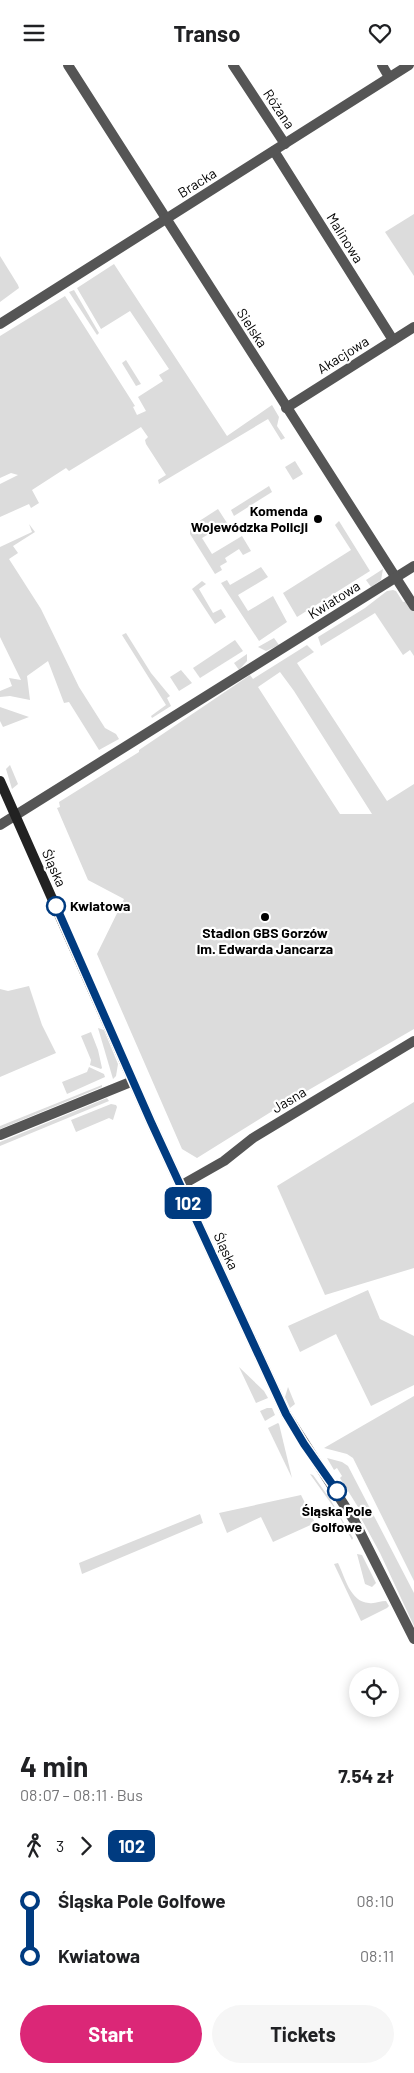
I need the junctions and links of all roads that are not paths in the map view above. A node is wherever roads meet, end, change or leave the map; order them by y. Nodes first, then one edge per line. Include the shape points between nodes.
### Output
1 (68, 65) edge
2 (233, 65) edge
3 (382, 65) edge
4 (409, 65) edge
5 (389, 77) junction
6 (285, 144) junction
7 (274, 151) junction
8 (166, 219) junction
9 (0, 324) edge
10 (414, 327) edge
11 (393, 340) junction
12 (286, 407) junction
13 (414, 566) edge
14 (395, 577) junction
15 (414, 606) edge
16 (0, 781) edge
17 (16, 817) junction
18 (0, 825) edge
19 (414, 1041) edge
20 (132, 1081) junction
21 (0, 1135) edge
22 (180, 1187) junction
23 (414, 1639) edge

1 - 8 street, Sielska
2 - 6 street, Różana
3 - 5 street
4 - 5 street, Bracka
5 - 6 street, Bracka
6 - 7 street, Bracka
7 - 8 street, Bracka
7 - 11 street, Malinowa
8 - 9 street, Bracka
8 - 12 street, Sielska
10 - 11 street, Akacjowa
11 - 12 street, Akacjowa
12 - 14 street, Sielska
13 - 14 street, Kwiatowa
14 - 15 street, Sielska
14 - 17 street, Kwiatowa
16 - 17 street, Śląska
17 - 18 street, Kwiatowa
17 - 20 street, Śląska
19 - 22 street, Jasna via 253,1138 224,1161
20 - 21 street
20 - 22 street, Śląska
22 - 23 street, Śląska via 286,1414 355,1522

